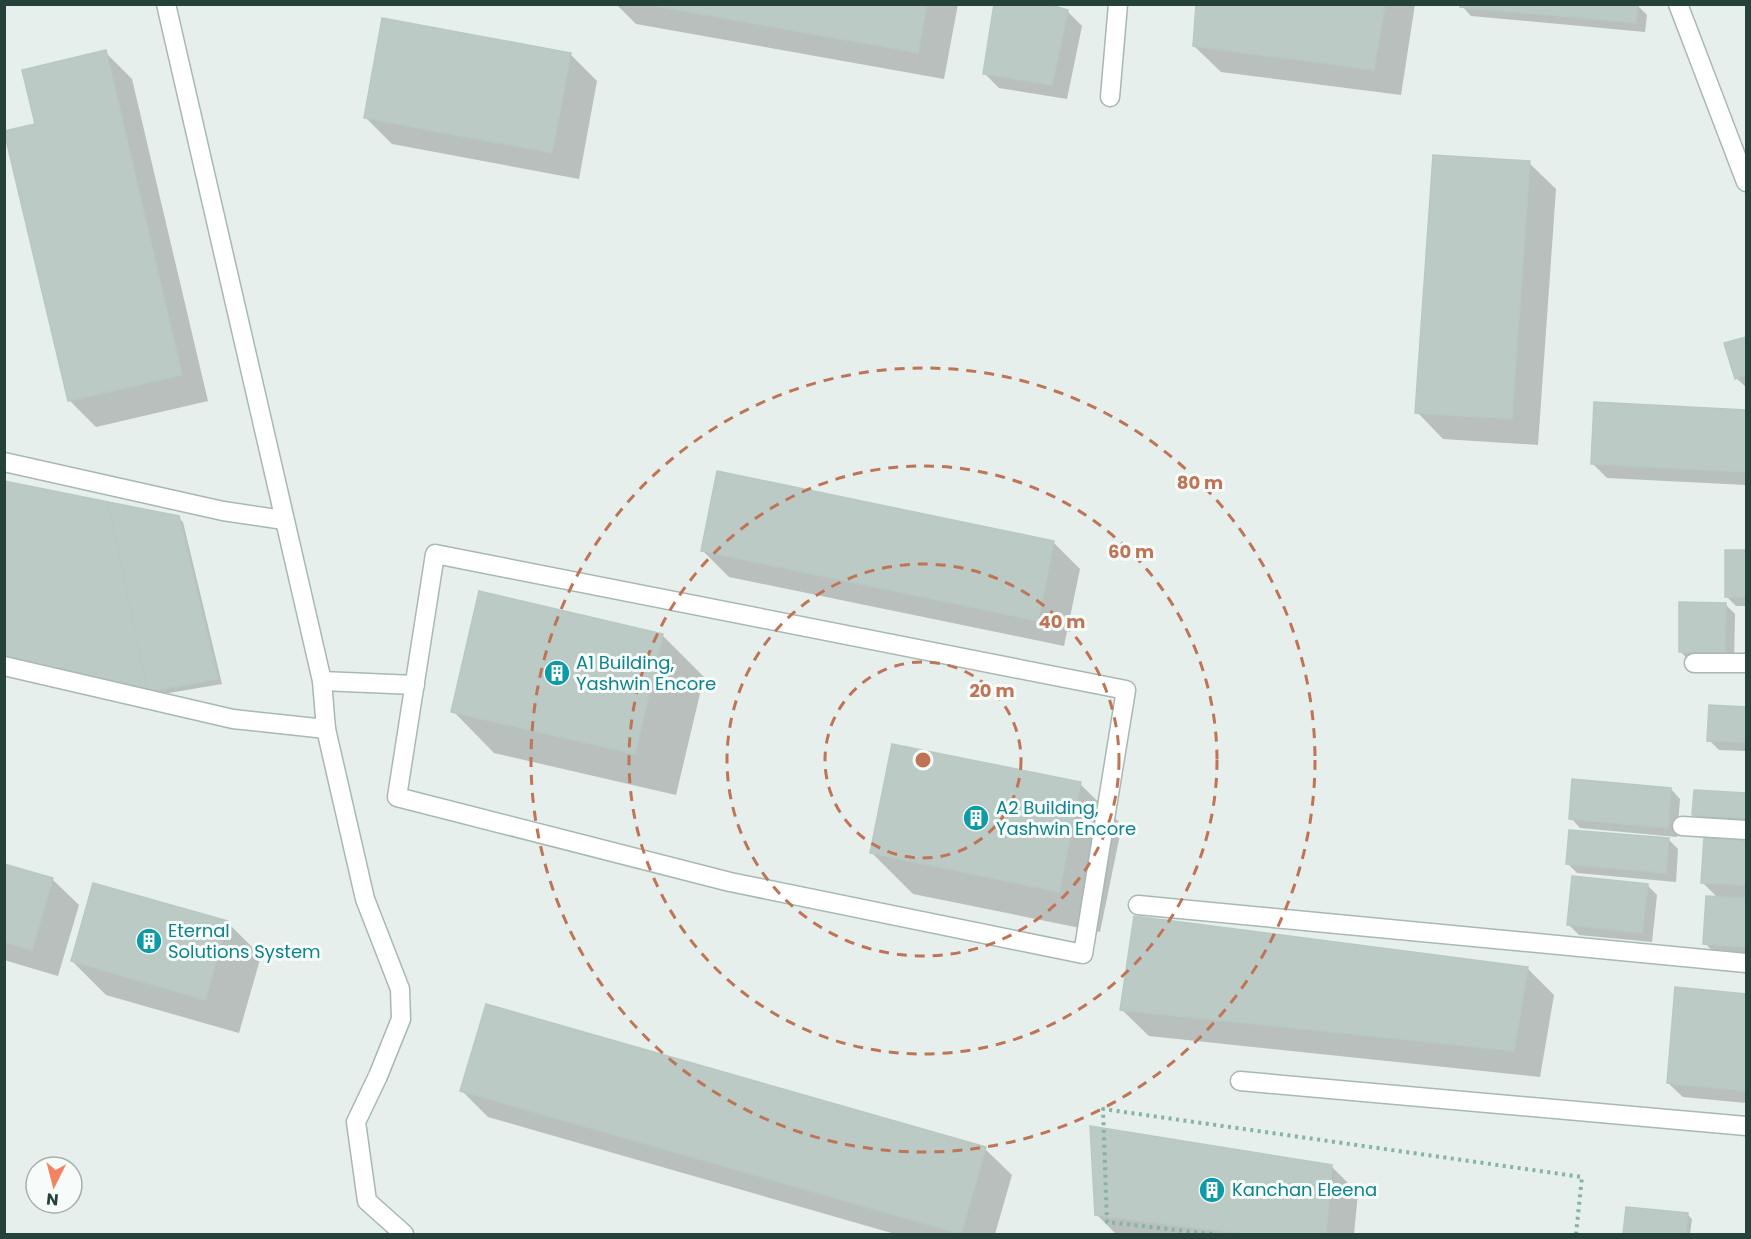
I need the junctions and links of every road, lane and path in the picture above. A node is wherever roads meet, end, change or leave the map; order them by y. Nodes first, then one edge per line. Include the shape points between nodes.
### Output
1 (166, 4) edge
2 (1118, 4) edge
3 (1678, 4) edge
4 (1110, 97) dead end
5 (1746, 182) edge
6 (4, 462) edge
7 (284, 520) junction
8 (1694, 663) dead end
9 (1746, 663) edge
10 (4, 666) edge
11 (322, 681) junction
12 (415, 685) junction
13 (326, 729) junction
14 (1682, 826) dead end
15 (1746, 830) edge
16 (1138, 905) dead end
17 (1746, 963) edge
18 (1240, 1081) dead end
19 (1746, 1126) edge
20 (404, 1234) edge
21 (1212, 1234) edge
22 (1576, 1234) edge

1 - 7 street
2 - 4 street
3 - 5 street
6 - 7 street via 223,511
7 - 11 street
8 - 9 street
10 - 13 street via 233,719
11 - 12 street
11 - 13 street
12 - 12 street via 397,797 730,882 1083,954 1126,690 435,554
13 - 20 street via 365,899 400,989 401,1019 356,1122 367,1201
14 - 15 street
16 - 17 street
18 - 19 street
21 - 22 path via 1107,1222 1103,1109 1582,1177

